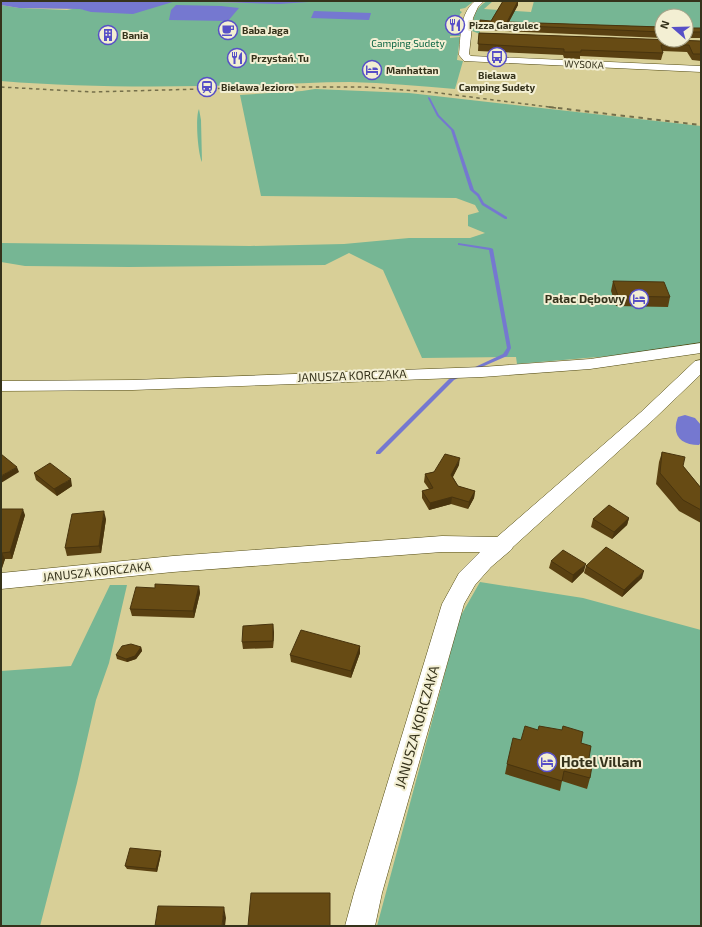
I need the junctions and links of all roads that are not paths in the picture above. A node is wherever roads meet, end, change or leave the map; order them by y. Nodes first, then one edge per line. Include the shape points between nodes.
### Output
1 (480, 1) edge
2 (701, 69) edge
3 (701, 348) edge
4 (679, 351) junction
5 (701, 357) edge
6 (701, 365) edge
7 (1, 386) edge
8 (504, 545) junction
9 (1, 581) edge
10 (360, 926) edge

1 - 2 street, WYSOKA via 470,11 470,34 464,55 468,59
3 - 4 street, JANUSZA KORCZAKA
4 - 5 street
4 - 7 street, JANUSZA KORCZAKA via 590,364 482,372 133,385
6 - 8 street, JANUSZA KORCZAKA
8 - 9 street, JANUSZA KORCZAKA via 442,544 173,564
8 - 10 street, JANUSZA KORCZAKA via 467,579 454,604

